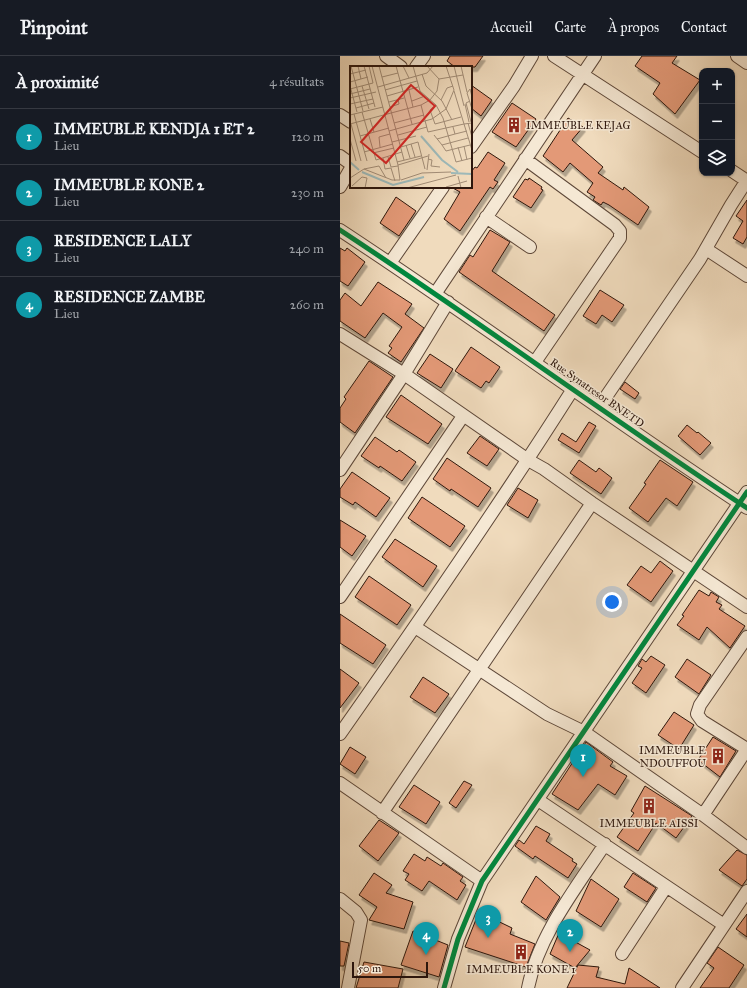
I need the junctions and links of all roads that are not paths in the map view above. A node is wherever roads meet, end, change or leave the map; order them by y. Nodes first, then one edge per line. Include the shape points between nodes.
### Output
1 (386, 56) edge
2 (424, 56) edge
3 (532, 56) edge
4 (554, 56) edge
5 (595, 56) edge
6 (737, 56) edge
7 (747, 63) edge
8 (400, 66) edge
9 (417, 66) edge
10 (583, 74) junction
11 (340, 115) edge
12 (350, 121) edge
13 (472, 146) edge
14 (699, 150) edge
15 (340, 156) edge
16 (525, 159) junction
17 (350, 163) edge
18 (350, 170) edge
19 (735, 173) edge
20 (747, 181) edge
21 (340, 187) edge
22 (442, 188) edge
23 (486, 217) junction
24 (340, 230) edge
25 (530, 247) dead end
26 (706, 249) junction
27 (390, 263) junction
28 (747, 276) edge
29 (435, 294) junction
30 (448, 302) junction
31 (340, 334) edge
32 (535, 362) junction
33 (404, 374) junction
34 (573, 389) junction
35 (599, 407) junction
36 (463, 416) junction
37 (528, 460) junction
38 (340, 470) edge
39 (747, 492) edge
40 (592, 503) junction
41 (743, 506) edge
42 (693, 571) junction
43 (340, 596) edge
44 (747, 607) edge
45 (415, 627) junction
46 (747, 637) edge
47 (479, 670) junction
48 (584, 732) junction
49 (340, 734) edge
50 (747, 749) edge
51 (340, 783) edge
52 (538, 800) junction
53 (382, 813) junction
54 (703, 815) junction
55 (605, 844) junction
56 (747, 848) edge
57 (482, 881) junction
58 (666, 886) junction
59 (747, 892) edge
60 (340, 899) edge
61 (724, 925) junction
62 (622, 954) dead end
63 (348, 988) edge
64 (444, 988) edge
65 (528, 988) edge
66 (682, 988) edge

1 - 8 street
2 - 9 street
3 - 13 street
4 - 10 street
5 - 10 street
6 - 7 street
10 - 14 street
10 - 16 street
11 - 12 street
15 - 17 street
16 - 23 street
16 - 32 street via 620,231 620,238
18 - 21 street
19 - 20 street
20 - 26 street
22 - 27 street
23 - 25 street
23 - 29 street
24 - 27 street, Rue Synatresor BNETD
26 - 28 street
26 - 35 street
27 - 29 street, Rue Synatresor BNETD
29 - 30 street, Rue Synatresor BNETD
30 - 32 street, Rue Synatresor BNETD
30 - 33 street
31 - 33 street
32 - 34 street, Rue Synatresor BNETD
33 - 36 street
33 - 38 street
34 - 35 street, Rue Synatresor BNETD
34 - 37 street
35 - 41 street, Rue Synatresor BNETD
36 - 37 street
36 - 43 street
37 - 40 street via 544,468
37 - 45 street
39 - 41 street
40 - 42 street
40 - 47 street
41 - 42 street
42 - 44 street
42 - 48 street
45 - 47 street
45 - 49 street
46 - 50 street via 700,705 697,714 702,722
47 - 48 street via 547,714
47 - 53 street
48 - 52 street
48 - 54 street
50 - 54 street
51 - 53 street
52 - 55 street
52 - 57 street
53 - 57 street
54 - 56 street
55 - 58 street
55 - 65 street via 545,939
57 - 64 street via 458,939
58 - 61 street
58 - 62 street
59 - 61 street
60 - 63 street via 356,912 361,920
61 - 66 street

